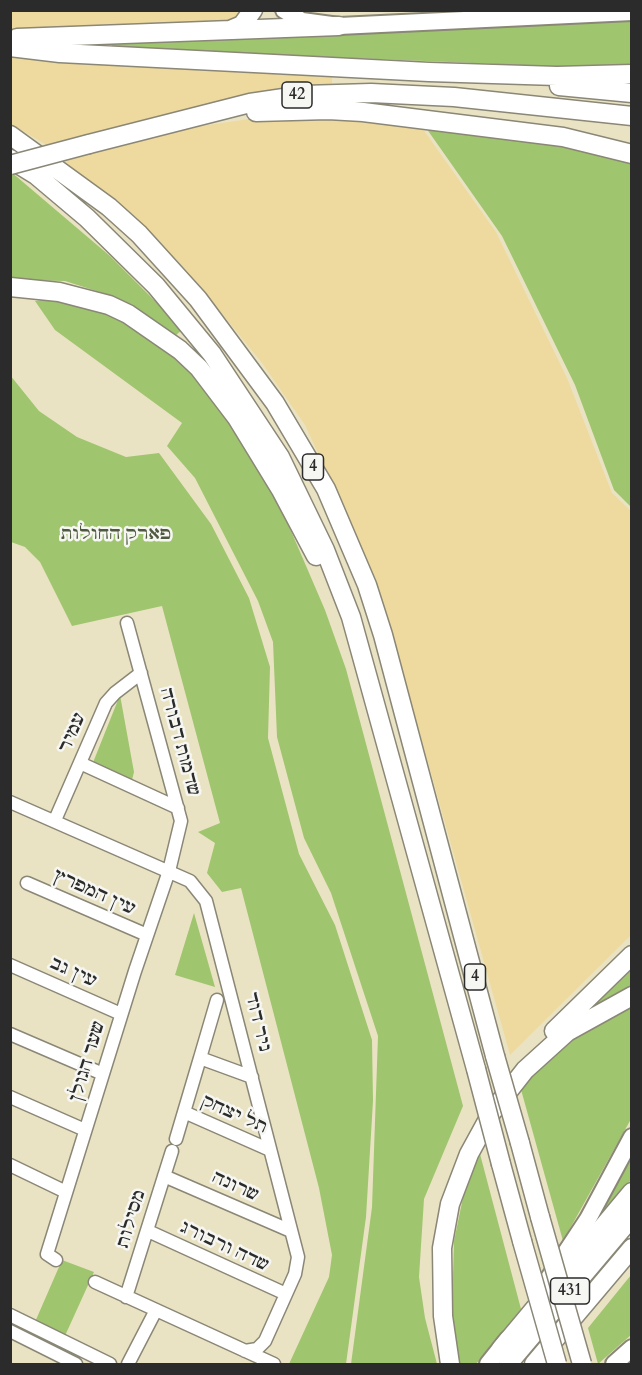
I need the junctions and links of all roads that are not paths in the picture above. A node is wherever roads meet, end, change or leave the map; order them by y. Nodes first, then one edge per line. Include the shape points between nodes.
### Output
1 (253, 10) edge
2 (284, 10) edge
3 (632, 12) edge
4 (339, 26) junction
5 (217, 32) junction
6 (10, 38) edge
7 (10, 47) edge
8 (429, 72) junction
9 (632, 74) edge
10 (632, 93) edge
11 (511, 104) junction
12 (632, 116) edge
13 (174, 123) junction
14 (632, 127) edge
15 (10, 135) edge
16 (632, 154) edge
17 (10, 159) edge
18 (10, 165) edge
19 (10, 286) edge
20 (351, 616) junction
21 (127, 623) dead end
22 (141, 673) junction
23 (80, 763) junction
24 (10, 802) edge
25 (178, 807) junction
26 (56, 820) junction
27 (169, 871) junction
28 (27, 883) dead end
29 (147, 935) junction
30 (632, 955) edge
31 (10, 965) edge
32 (632, 996) edge
33 (217, 1000) dead end
34 (121, 1014) junction
35 (10, 1034) edge
36 (200, 1058) junction
37 (103, 1074) junction
38 (252, 1077) junction
39 (504, 1093) junction
40 (10, 1097) edge
41 (184, 1112) junction
42 (85, 1130) junction
43 (632, 1137) edge
44 (270, 1150) junction
45 (10, 1165) edge
46 (164, 1176) junction
47 (66, 1192) junction
48 (632, 1192) edge
49 (632, 1217) edge
50 (148, 1231) junction
51 (291, 1231) junction
52 (632, 1248) edge
53 (56, 1260) dead end
54 (95, 1282) dead end
55 (286, 1294) junction
56 (126, 1297) junction
57 (156, 1310) junction
58 (10, 1315) edge
59 (10, 1331) edge
60 (632, 1348) edge
61 (245, 1351) junction
62 (448, 1357) edge
63 (504, 1357) edge
64 (76, 1365) edge
65 (110, 1365) edge
66 (128, 1365) edge
67 (274, 1365) edge
68 (488, 1365) edge
69 (534, 1365) edge
70 (557, 1365) edge
71 (582, 1365) edge
72 (614, 1365) edge

1 - 5 highway via 242,25
2 - 4 main road via 302,21
3 - 4 main road
4 - 5 highway
5 - 6 highway
7 - 8 highway, 42
8 - 9 highway, 42
8 - 10 highway
11 - 12 highway
11 - 13 highway, 42 via 371,93 304,95 250,103
11 - 14 highway, 42
13 - 16 highway via 265,111 363,112 563,138
13 - 18 highway, 42, bridge
15 - 71 highway, 4, bridge via 109,207 198,299 275,403 326,489 367,585 383,635
17 - 20 highway, 4 via 87,218 133,261 212,354 280,457 325,550
19 - 20 highway via 59,292 109,305 180,350 199,368 248,435
20 - 70 highway, 4, bridge
21 - 22 street, שדמות דבורה
22 - 23 street, עמיר via 106,703
22 - 25 street, שדמות דבורה
23 - 25 street
23 - 26 street, עמיר
24 - 26 street, ניר דוד
25 - 27 street, שדמות דבורה via 181,821
26 - 27 street, ניר דוד
27 - 29 street, שער הגולן
27 - 38 street, ניר דוד via 190,881 206,901
28 - 29 street, עין המפרץ
29 - 34 street, שער הגולן
30 - 39 highway via 545,1040
31 - 34 street, עין גב
32 - 39 highway via 567,1032
33 - 36 street, מסילות
34 - 37 street, שער הגולן
35 - 37 street
36 - 38 street
36 - 41 street, מסילות
37 - 42 street, שער הגולן
38 - 44 street, ניר דוד
39 - 62 highway via 469,1154 447,1221 441,1264
40 - 42 street
41 - 44 street, תל יצחק
41 - 46 street, מסילות
42 - 47 street, שער הגולן
43 - 63 main road via 588,1219
44 - 51 street, ניר דוד
45 - 47 street
46 - 50 street, מסילות
46 - 51 street, שרונה
47 - 53 street, שער הגולן via 47,1254
48 - 63 highway
49 - 63 highway, 431
50 - 55 street, שדה ורבורג
50 - 56 street, מסילות
51 - 55 street, ניר דוד via 297,1264
52 - 69 highway, 431
54 - 56 street
55 - 61 street, ניר דוד via 266,1341 257,1350
56 - 57 street
57 - 61 street
57 - 66 street
58 - 65 street
59 - 64 street
60 - 72 main road
61 - 67 street
63 - 68 main road

